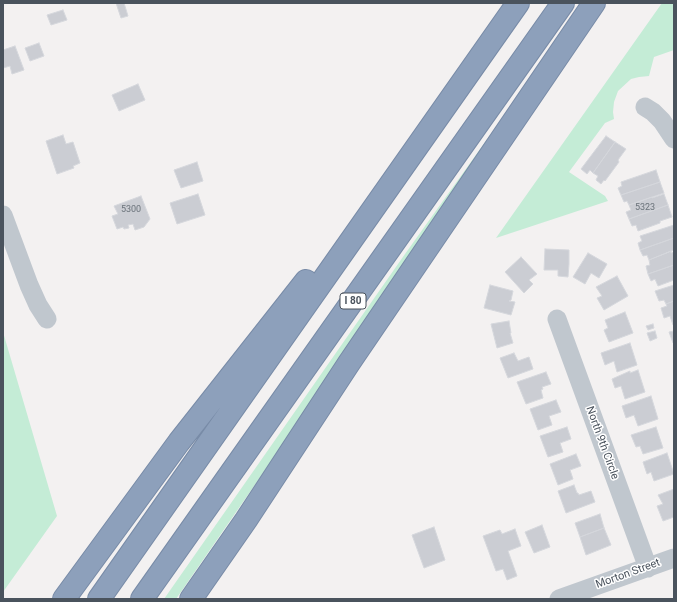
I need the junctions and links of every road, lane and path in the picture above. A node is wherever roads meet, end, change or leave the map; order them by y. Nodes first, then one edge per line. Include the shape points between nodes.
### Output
1 (518, 3) edge
2 (563, 3) edge
3 (594, 3) edge
4 (446, 105) junction
5 (645, 107) dead end
6 (674, 139) edge
7 (3, 214) edge
8 (47, 319) dead end
9 (557, 319) dead end
10 (674, 558) edge
11 (648, 568) junction
12 (64, 599) edge
13 (99, 599) edge
14 (142, 599) edge
15 (191, 599) edge
16 (559, 599) edge

1 - 4 highway
2 - 14 highway, I 80
3 - 15 highway
4 - 12 highway via 179,442
4 - 13 highway
5 - 6 street via 662,121
7 - 8 street via 29,285
9 - 11 street, North 9th Circle
10 - 11 street, Morton Street
11 - 16 street, Morton Street

